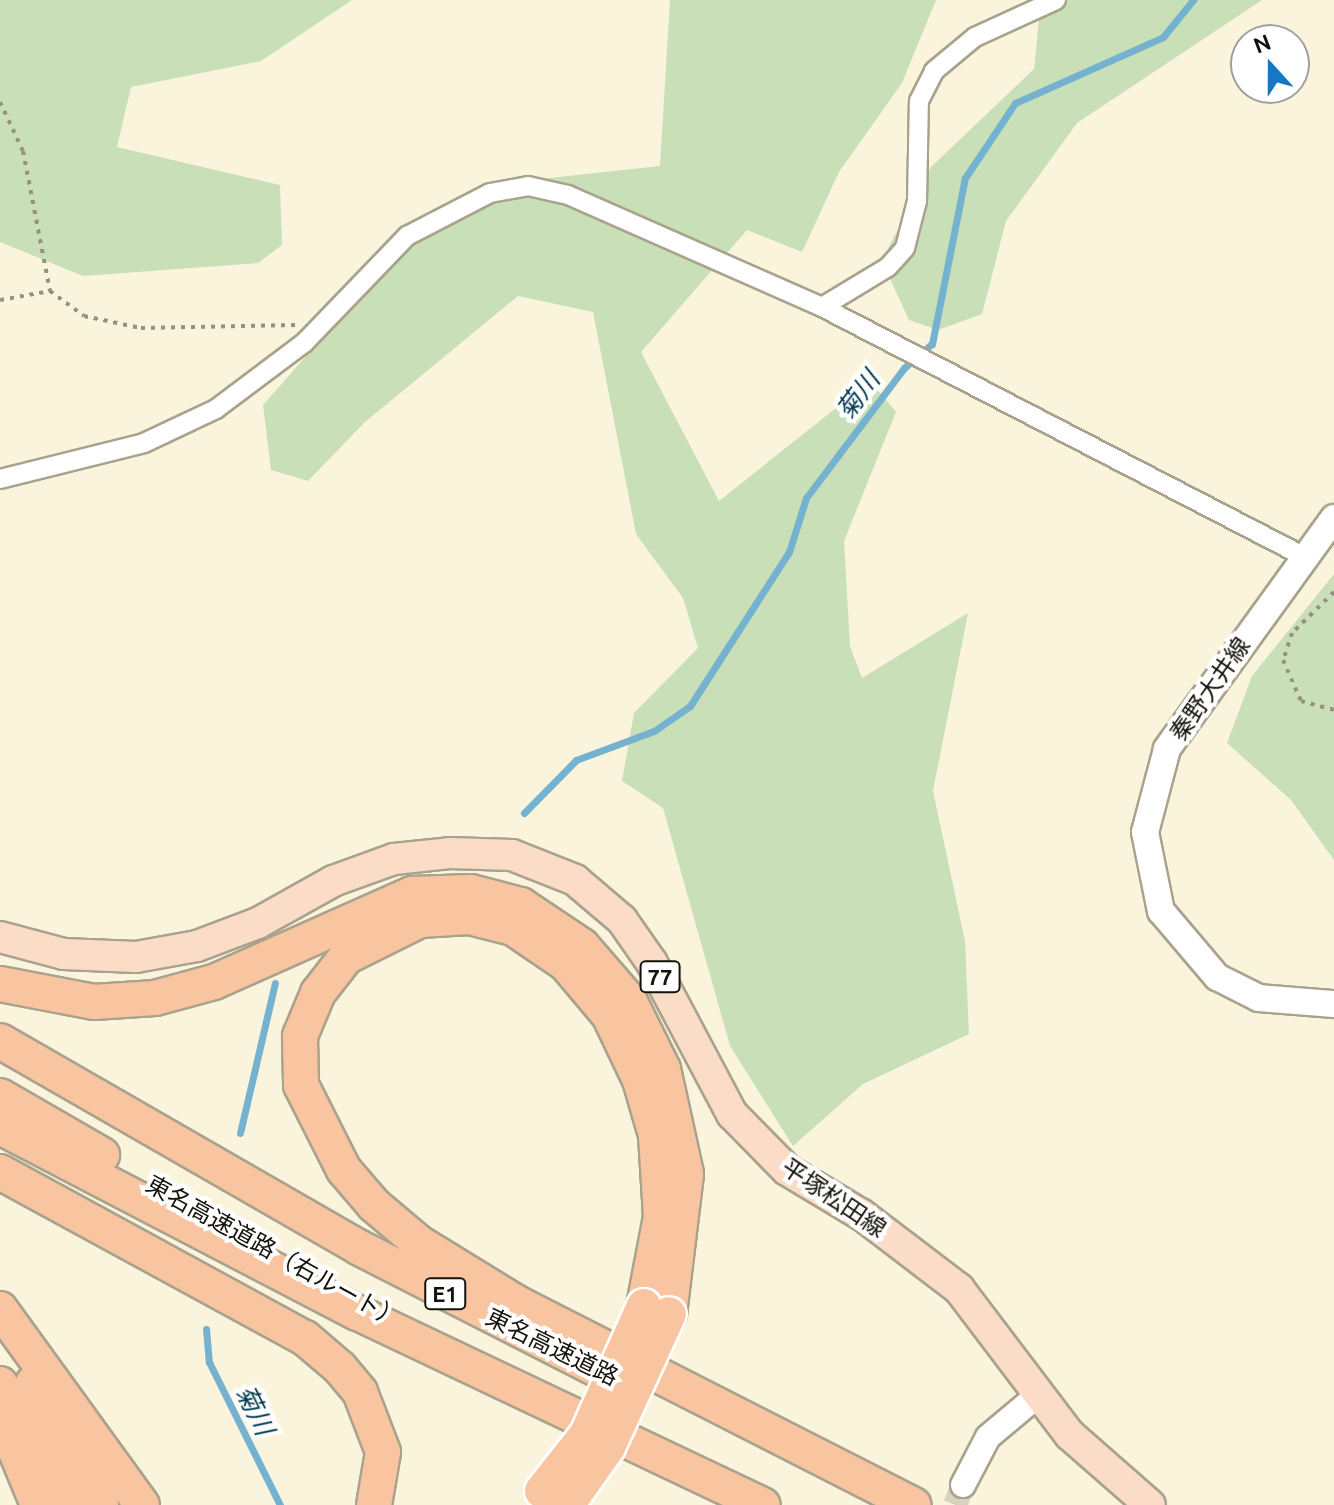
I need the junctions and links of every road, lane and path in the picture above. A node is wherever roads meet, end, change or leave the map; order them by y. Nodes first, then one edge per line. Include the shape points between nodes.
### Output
1 (1056, 0) edge
2 (0, 102) edge
3 (50, 291) junction
4 (0, 300) edge
5 (822, 307) junction
6 (316, 330) junction
7 (0, 479) edge
8 (1334, 518) edge
9 (1305, 557) junction
10 (1334, 592) edge
11 (1334, 710) edge
12 (0, 937) edge
13 (0, 984) edge
14 (1334, 1004) edge
15 (0, 1041) edge
16 (0, 1096) edge
17 (0, 1127) edge
18 (0, 1172) edge
19 (0, 1309) edge
20 (657, 1310) junction
21 (0, 1332) edge
22 (0, 1384) edge
23 (1038, 1395) junction
24 (548, 1407) junction
25 (0, 1415) edge
26 (963, 1485) tunnel mouth
27 (545, 1500) edge
28 (38, 1505) edge
29 (72, 1505) edge
30 (101, 1505) edge
31 (142, 1505) edge
32 (374, 1505) edge
33 (763, 1505) edge
34 (912, 1505) edge
35 (1150, 1505) edge

1 - 5 street via 975,37 934,71 919,101 917,201 905,248 888,267
2 - 3 path via 23,151
3 - 4 path
3 - 6 path via 84,316 141,328 289,324
5 - 6 street via 568,195 508,187 407,236
5 - 9 street
6 - 7 street via 244,390 171,431
8 - 9 main road, 秦野大井線
9 - 14 main road, 秦野大井線 via 1167,749 1145,832 1161,911 1217,977 1259,998
10 - 11 path via 1292,633 1283,660 1301,701
12 - 23 main road, 平塚松田線 / 77 via 64,954 136,957 197,946 258,923 333,881 394,859 450,853 512,855 575,880 622,920 652,963 732,1114 787,1170 862,1215 959,1289
13 - 20 highway via 94,1002 155,998 214,982 412,894 471,892 521,905 582,946 629,1000 663,1069 686,1174
15 - 34 highway, 東名高速道路 / E1 via 360,1248 561,1354
16 - 24 highway, 東名高速道路（右ルート） / E1
17 - 24 highway, E1
18 - 32 highway via 305,1338 340,1368 360,1392 383,1452
19 - 31 highway
20 - 27 highway, bridge
20 - 34 highway via 661,1217 656,1135 640,1080 609,1015 566,964 513,928 469,917 420,920 346,957 318,993 300,1036 301,1085 338,1159 374,1205 419,1243 517,1303
21 - 30 highway
22 - 29 highway
23 - 26 street via 988,1437
23 - 35 main road, 平塚松田線 / 77 via 1070,1435
24 - 33 highway, E1
25 - 28 highway

